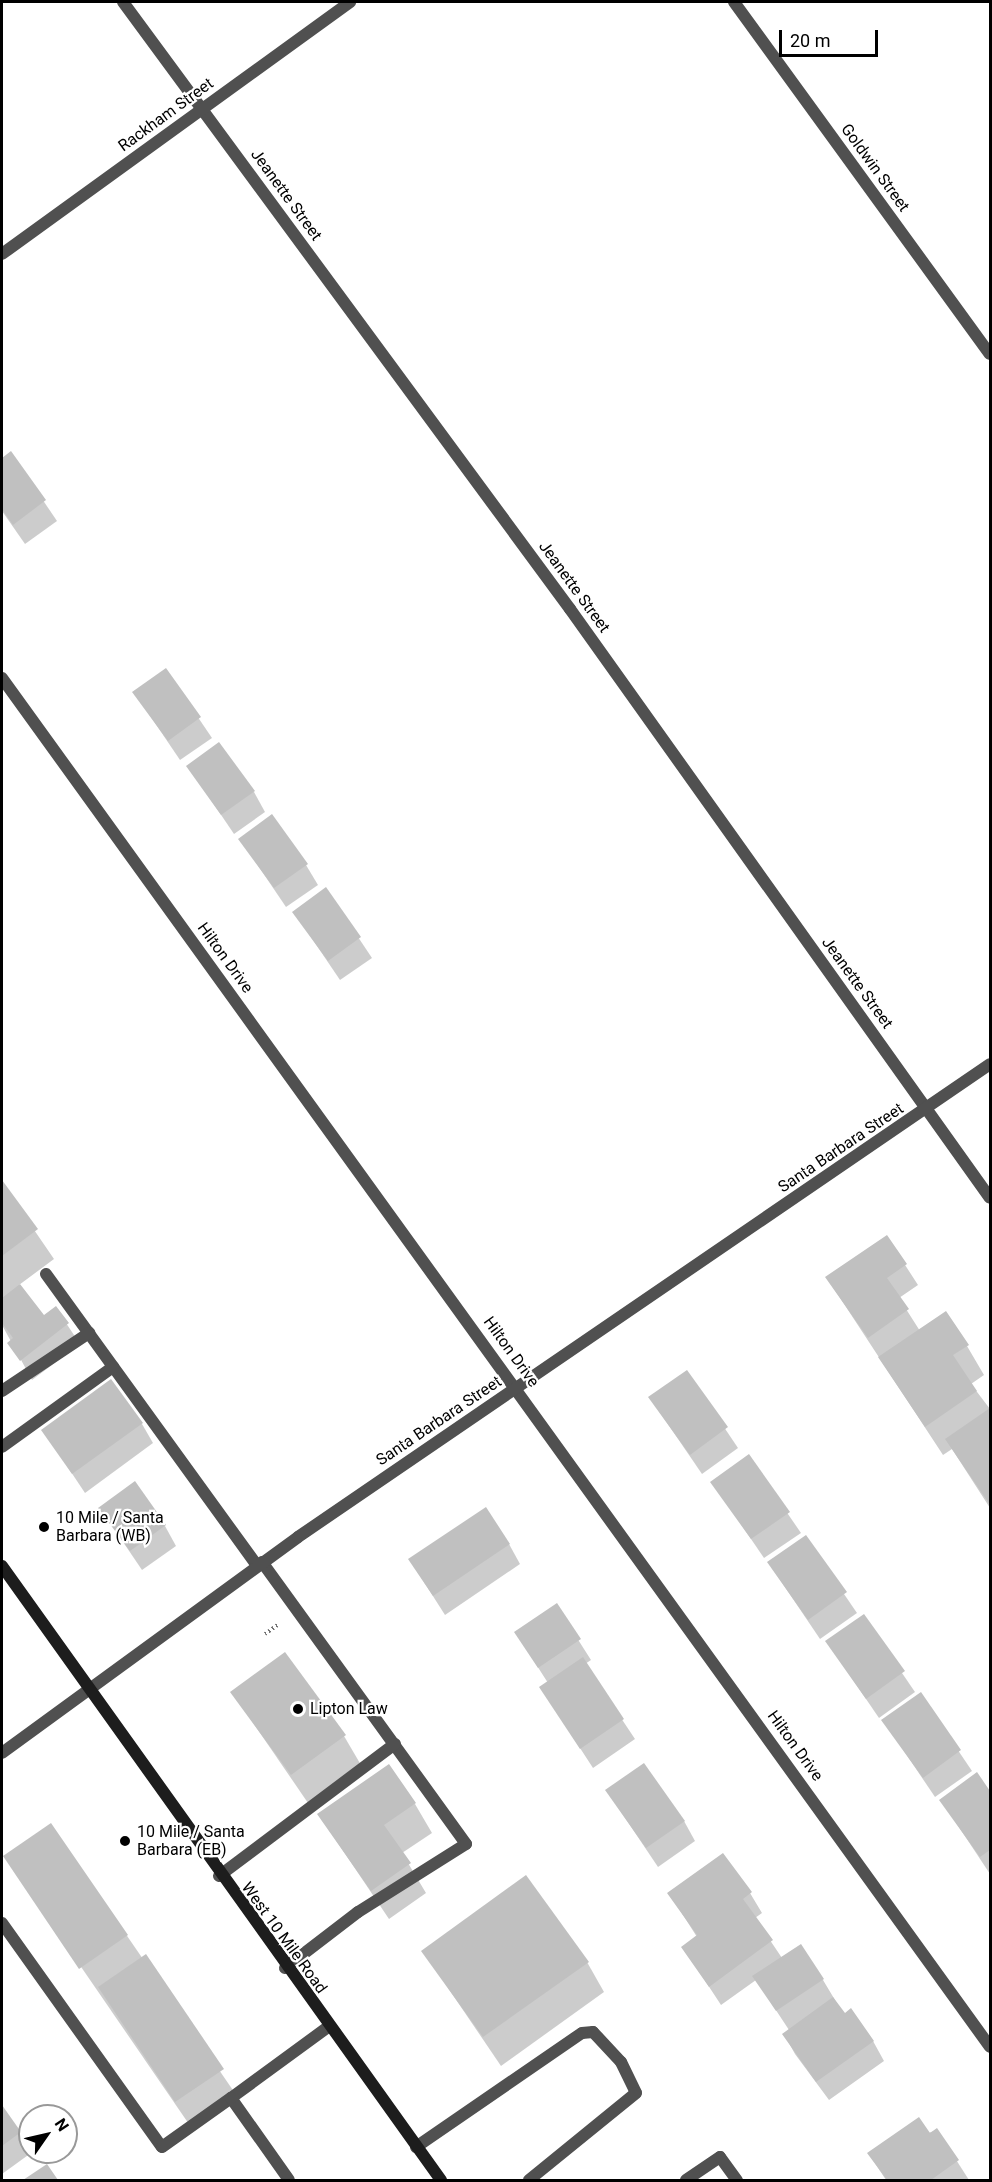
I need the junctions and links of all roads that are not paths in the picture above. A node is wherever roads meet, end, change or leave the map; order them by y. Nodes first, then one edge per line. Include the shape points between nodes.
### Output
1 (123, 2) edge
2 (350, 2) edge
3 (734, 2) edge
4 (202, 109) junction
5 (2, 254) edge
6 (990, 354) edge
7 (2, 678) edge
8 (990, 1064) edge
9 (927, 1109) junction
10 (990, 1198) edge
11 (46, 1274) dead end
12 (89, 1333) junction
13 (113, 1367) junction
14 (517, 1388) junction
15 (2, 1390) edge
16 (2, 1448) edge
17 (260, 1564) junction
18 (2, 1566) edge
19 (90, 1686) junction
20 (395, 1744) junction
21 (2, 1753) edge
22 (219, 1876) junction
23 (2, 1923) edge
24 (285, 1968) junction
25 (328, 2027) junction
26 (990, 2047) edge
27 (231, 2098) junction
28 (416, 2147) junction
29 (289, 2181) edge
30 (441, 2181) edge
31 (529, 2181) edge
32 (686, 2181) edge
33 (737, 2181) edge

1 - 4 street, Jeanette Street
2 - 4 street, Rackham Street
3 - 6 street, Goldwin Street
4 - 5 street, Rackham Street
4 - 9 street, Jeanette Street via 563,600
7 - 14 street, Hilton Drive
8 - 9 street, Santa Barbara Street
9 - 10 street, Jeanette Street
9 - 14 street, Santa Barbara Street
11 - 12 street
12 - 13 street
12 - 15 street
13 - 16 street
13 - 17 street
14 - 17 street, Santa Barbara Street
14 - 26 street, Hilton Drive
17 - 19 street, Santa Barbara Street
17 - 20 street
18 - 19 main road, West 10 Mile Road
19 - 21 street, Santa Barbara Street
19 - 22 main road, West 10 Mile Road via 218,1863
20 - 22 street
20 - 24 street via 466,1844 358,1912
22 - 24 main road, West 10 Mile Road
23 - 27 street via 162,2147
24 - 25 main road, West 10 Mile Road
25 - 27 street
25 - 28 main road, West 10 Mile Road
27 - 29 street
28 - 30 main road, West 10 Mile Road
28 - 31 street via 582,2033 593,2032 621,2062 636,2093
32 - 33 street via 720,2157

